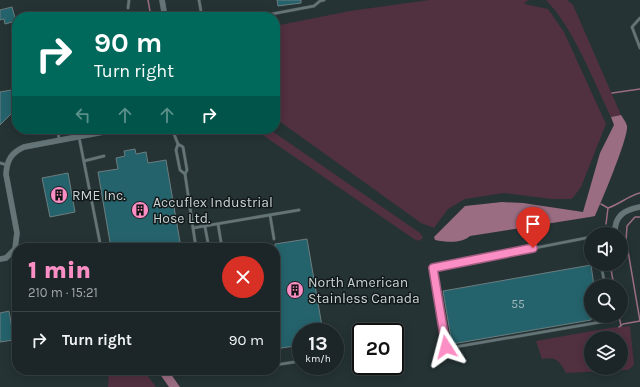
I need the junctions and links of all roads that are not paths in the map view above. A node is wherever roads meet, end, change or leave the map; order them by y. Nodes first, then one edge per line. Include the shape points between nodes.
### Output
1 (129, 0) edge
2 (162, 0) edge
3 (199, 0) edge
4 (324, 0) edge
5 (128, 8) dead end
6 (164, 12) edge
7 (201, 12) edge
8 (280, 12) edge
9 (640, 18) edge
10 (640, 48) edge
11 (59, 134) edge
12 (90, 134) edge
13 (174, 134) edge
14 (79, 136) junction
15 (60, 140) junction
16 (178, 144) junction
17 (104, 156) dead end
18 (84, 161) junction
19 (0, 163) edge
20 (7, 165) junction
21 (185, 174) junction
22 (640, 207) edge
23 (299, 210) dead end
24 (270, 215) junction
25 (218, 224) junction
26 (205, 227) junction
27 (614, 227) edge
28 (193, 228) junction
29 (274, 238) dead end
30 (584, 238) edge
31 (16, 243) edge
32 (100, 243) edge
33 (195, 243) edge
34 (207, 243) edge
35 (221, 243) edge
36 (12, 252) edge
37 (0, 259) edge
38 (595, 323) edge
39 (292, 362) edge
40 (280, 364) edge

1 - 5 lane
2 - 6 street
3 - 7 lane
4 - 8 lane via 314,6
9 - 10 lane via 632,27
11 - 15 lane
12 - 14 street
13 - 16 lane
14 - 15 street
14 - 18 lane
15 - 20 street via 16,150
16 - 21 lane via 176,150 180,170
16 - 21 lane via 183,147 187,170
17 - 18 lane
18 - 32 lane
19 - 20 lane
20 - 31 street via 6,174 17,233
21 - 28 lane
22 - 27 street via 620,214
23 - 24 lane
24 - 25 lane
24 - 29 lane
25 - 26 lane
25 - 35 lane
26 - 28 lane
26 - 34 lane
28 - 33 lane
30 - 38 lane via 433,268 446,347
36 - 37 street via 6,258
39 - 40 lane

